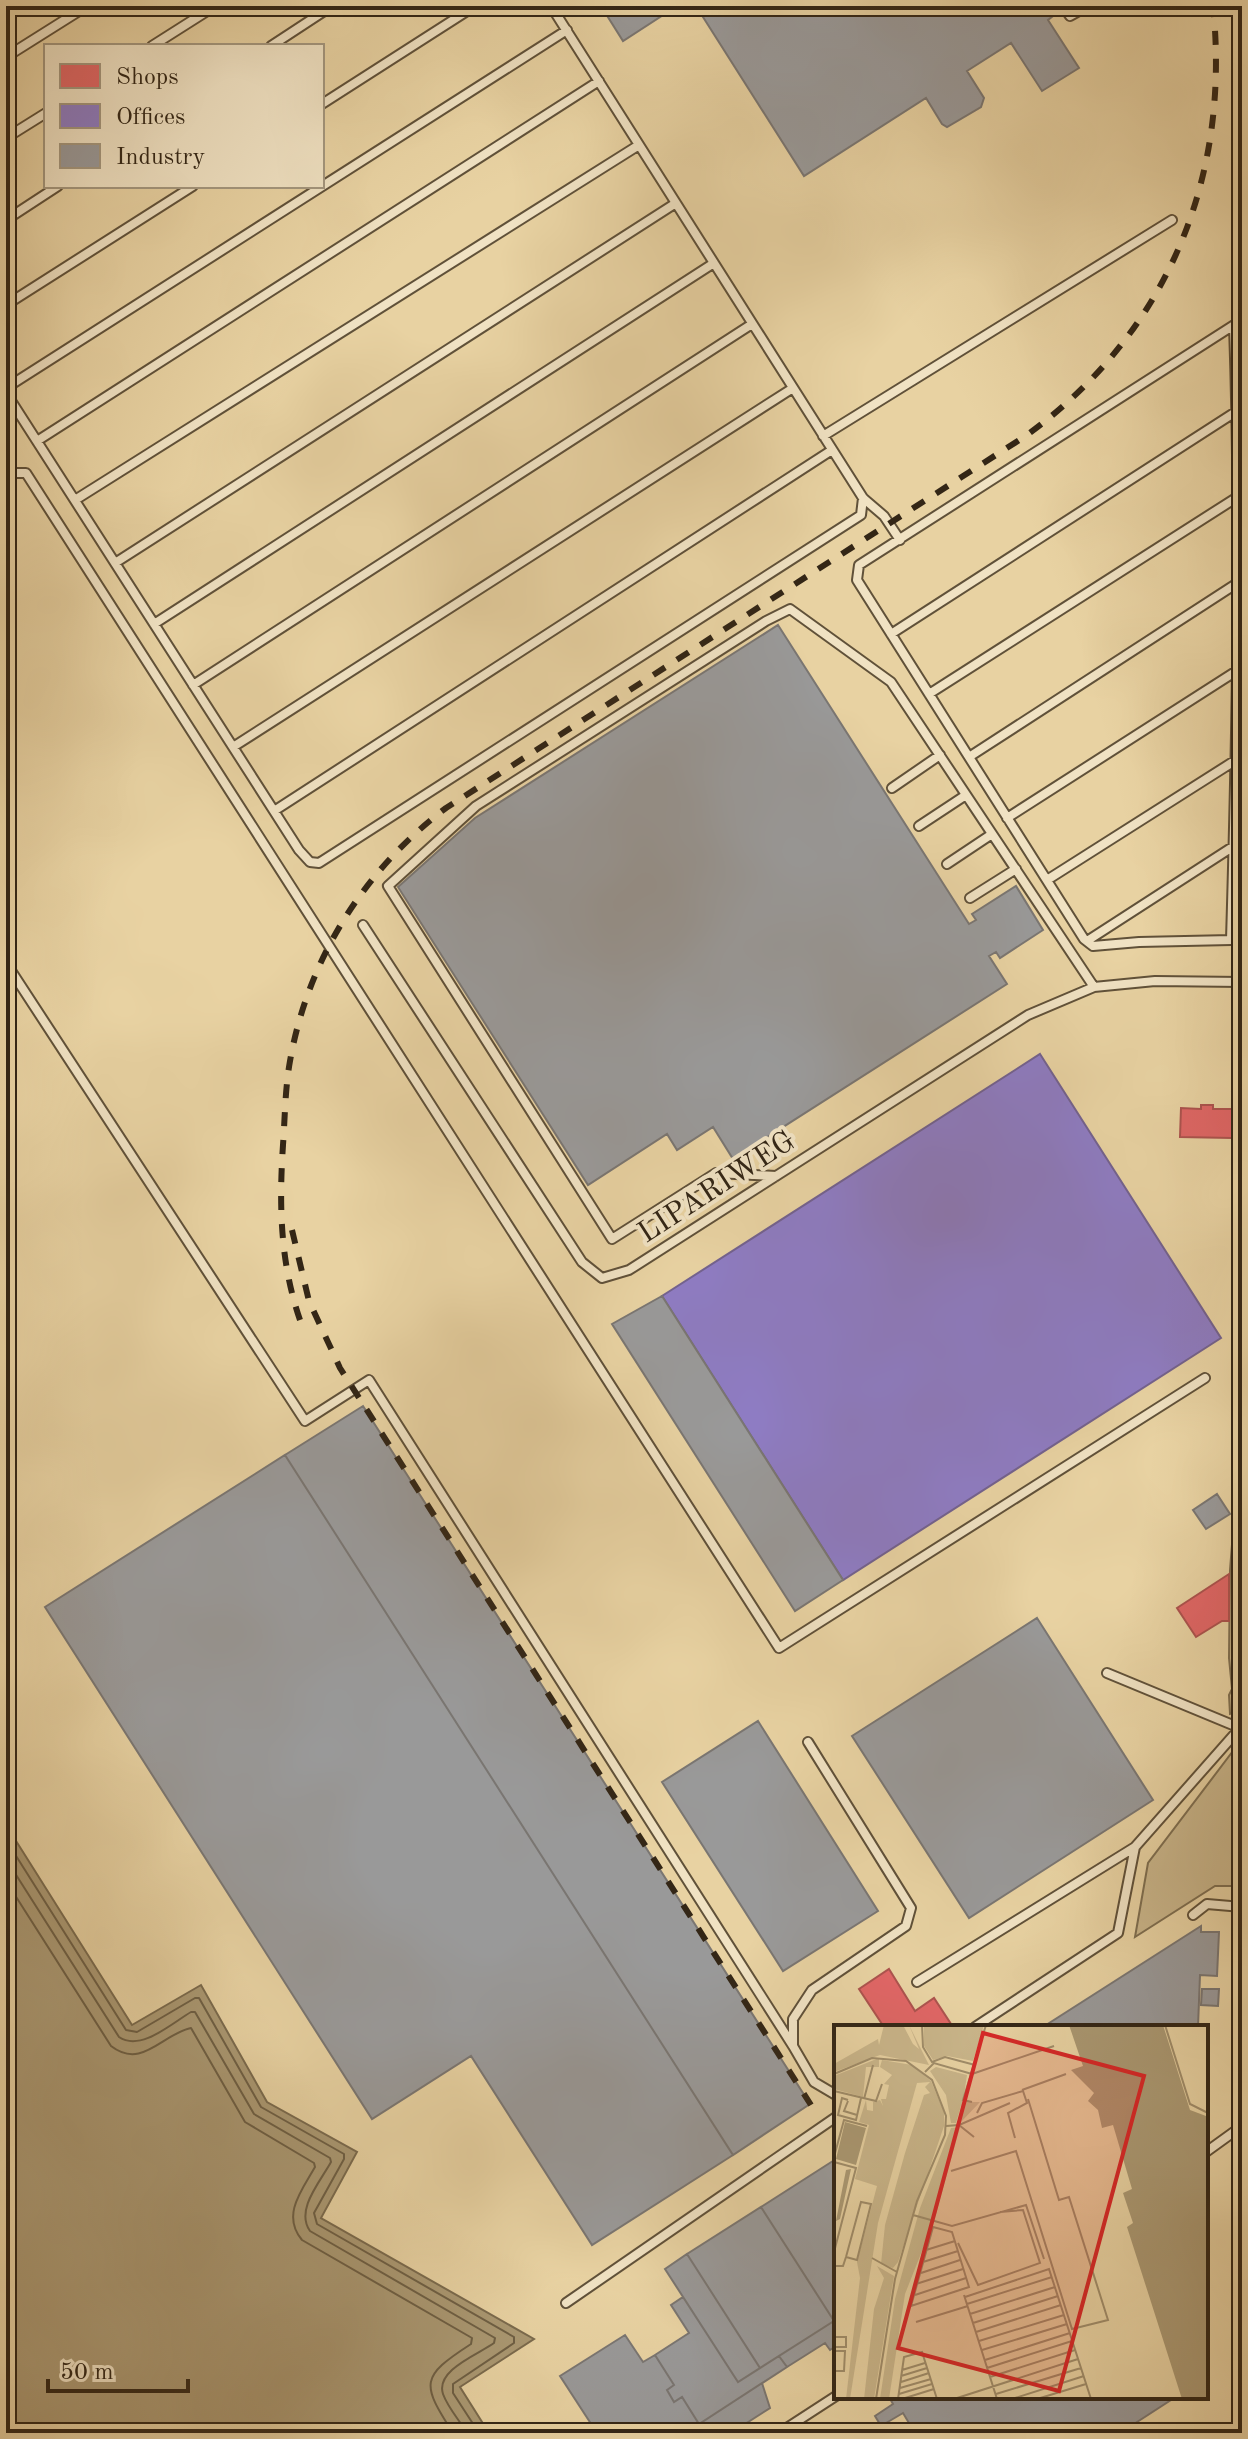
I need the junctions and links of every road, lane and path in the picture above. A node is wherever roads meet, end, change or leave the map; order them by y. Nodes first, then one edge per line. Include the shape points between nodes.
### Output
1 (87, 6) edge
2 (215, 6) edge
3 (332, 6) edge
4 (475, 6) edge
5 (551, 6) edge
6 (1063, 6) edge
7 (1088, 6) edge
8 (567, 30) junction
9 (155, 44) edge
10 (274, 44) edge
11 (6, 57) edge
12 (599, 81) junction
13 (324, 103) edge
14 (44, 114) edge
15 (6, 138) edge
16 (639, 145) junction
17 (324, 186) edge
18 (55, 188) edge
19 (190, 188) edge
20 (321, 188) edge
21 (676, 203) junction
22 (6, 220) edge
23 (1172, 220) dead end
24 (714, 263) junction
25 (6, 305) edge
26 (752, 324) junction
27 (793, 388) junction
28 (6, 390) edge
29 (1237, 411) junction
30 (823, 436) junction
31 (37, 441) junction
32 (832, 450) junction
33 (6, 473) edge
34 (1239, 496) junction
35 (863, 498) junction
36 (75, 500) junction
37 (900, 540) junction
38 (115, 563) junction
39 (1239, 582) junction
40 (154, 624) junction
41 (891, 634) junction
42 (1238, 670) junction
43 (193, 685) junction
44 (929, 694) junction
45 (233, 747) junction
46 (940, 755) junction
47 (969, 757) junction
48 (1236, 760) junction
49 (892, 788) dead end
50 (966, 795) junction
51 (274, 811) junction
52 (1007, 818) junction
53 (919, 826) dead end
54 (992, 834) junction
55 (1234, 846) junction
56 (947, 864) dead end
57 (1016, 869) junction
58 (1047, 880) junction
59 (970, 898) dead end
60 (363, 925) dead end
61 (1087, 941) junction
62 (6, 963) edge
63 (1242, 982) edge
64 (1094, 987) junction
65 (776, 1176) junction
66 (1205, 1378) dead end
67 (1107, 1673) dead end
68 (1241, 1729) edge
69 (808, 1742) dead end
70 (1135, 1847) junction
71 (1242, 1907) edge
72 (1193, 1915) dead end
73 (917, 1982) dead end
74 (978, 2025) edge
75 (793, 2046) junction
76 (834, 2094) edge
77 (834, 2118) edge
78 (1242, 2126) edge
79 (1208, 2151) edge
80 (1242, 2295) edge
81 (566, 2303) dead end
82 (834, 2397) edge
83 (779, 2433) edge
84 (1238, 2433) edge

1 - 11 lane
2 - 9 lane
3 - 10 lane
4 - 13 lane
5 - 8 lane
6 - 7 lane via 1070,16
8 - 12 lane
8 - 17 lane
12 - 16 lane
12 - 31 lane
14 - 15 lane
16 - 21 lane
16 - 36 lane
18 - 22 lane
19 - 25 lane
20 - 28 lane
21 - 24 lane
21 - 38 lane
23 - 30 lane
24 - 26 lane
24 - 40 lane
26 - 27 lane
26 - 43 lane
27 - 30 lane
27 - 45 lane
28 - 31 lane
29 - 34 lane
29 - 37 lane via 1234,325
29 - 41 lane
30 - 32 lane
31 - 36 lane
32 - 35 lane
32 - 51 lane
33 - 66 lane via 26,473 779,1648
34 - 39 lane
34 - 44 lane
35 - 37 lane
35 - 51 lane via 861,515 319,863 310,862 299,850
36 - 38 lane
37 - 41 lane via 859,565 857,580
38 - 40 lane
39 - 42 lane
39 - 47 lane
40 - 43 lane
41 - 44 lane
42 - 48 lane
42 - 52 lane
43 - 45 lane
44 - 47 lane
45 - 51 lane
46 - 49 lane
46 - 50 lane
46 - 65 lane via 891,682 790,609 476,806 388,886 612,1239 716,1173
47 - 52 lane
48 - 55 lane
48 - 58 lane
50 - 53 lane
50 - 54 lane
52 - 58 lane
54 - 56 lane
54 - 57 lane
55 - 61 lane
55 - 61 lane via 1231,940 1093,946
57 - 59 lane
57 - 64 lane
58 - 61 lane
60 - 65 lane, LIPARIWEG via 582,1262 602,1278 629,1270
62 - 75 lane via 305,1421 369,1380
63 - 64 lane, LIPARIWEG
64 - 65 lane, LIPARIWEG via 1028,1015
67 - 68 lane
68 - 70 lane
69 - 75 lane via 911,1908 906,1926 812,1990 793,2019
70 - 73 lane
70 - 74 lane via 1118,1933
71 - 72 lane via 1207,1904
75 - 76 lane via 814,2082
77 - 81 lane
78 - 79 lane
80 - 84 lane
82 - 83 lane

